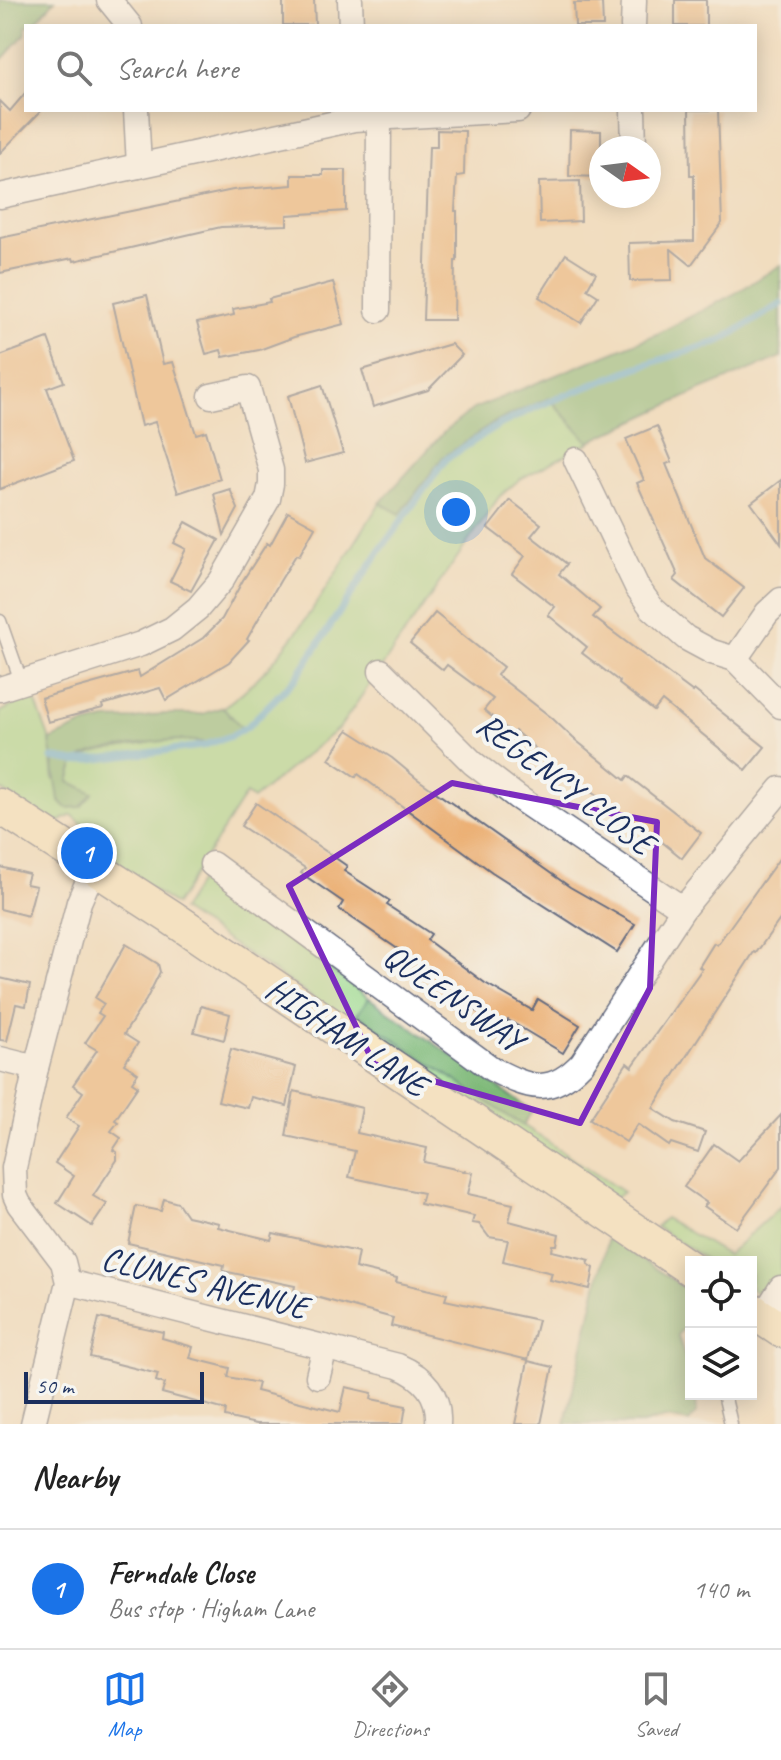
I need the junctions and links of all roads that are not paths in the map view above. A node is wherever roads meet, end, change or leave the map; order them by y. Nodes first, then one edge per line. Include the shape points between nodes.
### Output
1 (109, 0) edge
2 (350, 0) edge
3 (634, 0) edge
4 (128, 24) edge
5 (351, 24) edge
6 (633, 24) edge
7 (136, 112) edge
8 (483, 112) edge
9 (633, 112) edge
10 (354, 115) edge
11 (379, 118) junction
12 (634, 136) edge
13 (139, 166) junction
14 (0, 196) edge
15 (378, 310) dead end
16 (211, 396) dead end
17 (576, 460) dead end
18 (781, 600) edge
19 (0, 621) edge
20 (735, 659) junction
21 (381, 671) dead end
22 (11, 685) edge
23 (781, 706) edge
24 (781, 789) edge
25 (0, 806) edge
26 (212, 864) dead end
27 (95, 865) junction
28 (683, 909) junction
29 (0, 1059) edge
30 (36, 1068) junction
31 (685, 1265) edge
32 (68, 1282) junction
33 (781, 1288) edge
34 (765, 1319) edge
35 (325, 1347) junction
36 (318, 1376) dead end
37 (725, 1400) edge
38 (33, 1424) edge
39 (438, 1424) edge
40 (731, 1424) edge

1 - 4 street
2 - 5 street
3 - 6 street
7 - 13 street
8 - 11 street
9 - 12 street
10 - 11 street
10 - 13 street
11 - 15 street
13 - 14 street
16 - 22 street via 248,388 271,470 268,499 221,581 172,629
17 - 20 street via 652,608 686,638
18 - 20 street
19 - 22 lane
20 - 23 street
21 - 28 street, REGENCY CLOSE via 473,763
24 - 28 street, QUEENSWAY
25 - 27 street, HIGHAM LANE
26 - 28 street, QUEENSWAY via 492,1069 523,1085 540,1087 568,1078 582,1063
27 - 30 street via 79,902
27 - 31 street, HIGHAM LANE
29 - 30 street
30 - 32 street via 14,1168 15,1195 63,1262
32 - 35 street, CLUNES AVENUE
32 - 38 street
33 - 34 street
35 - 36 street, CLUNES AVENUE
35 - 39 street, CLUNES AVENUE via 411,1372 435,1396
37 - 40 lane

